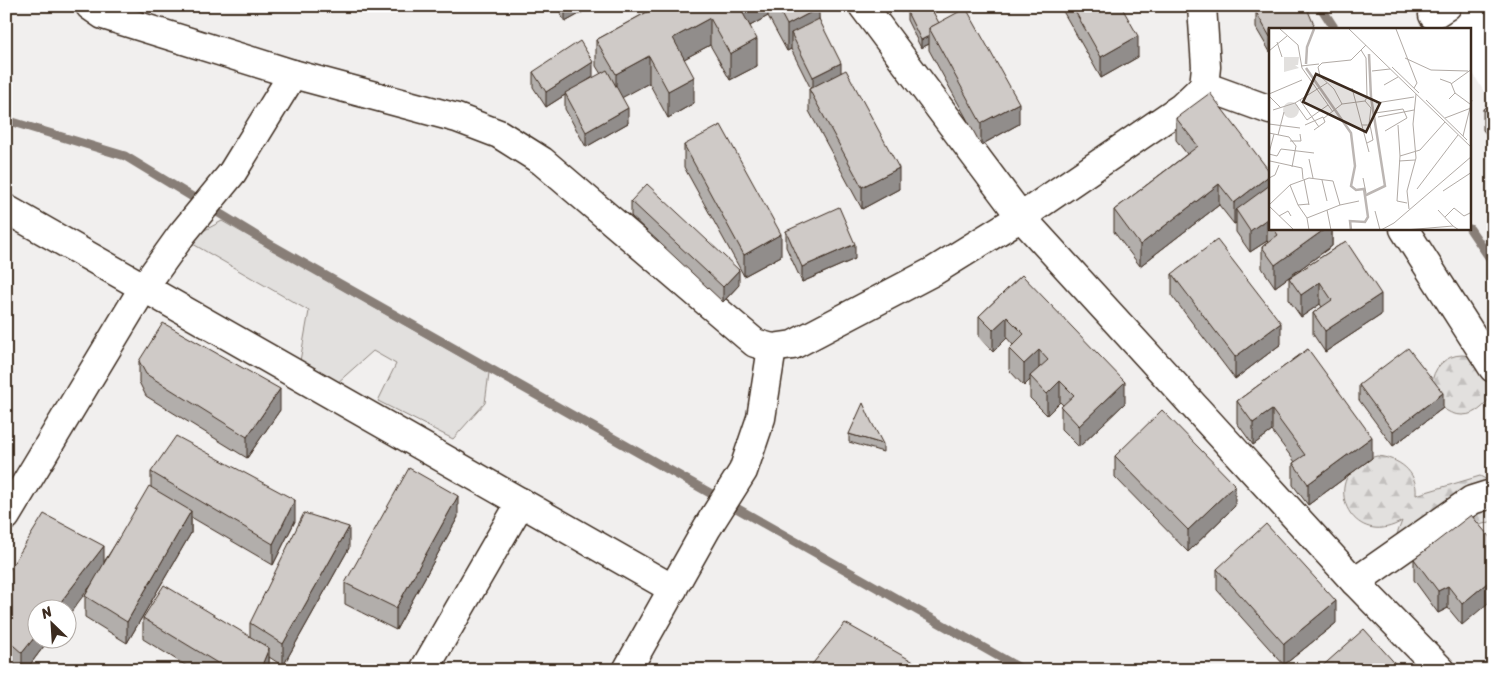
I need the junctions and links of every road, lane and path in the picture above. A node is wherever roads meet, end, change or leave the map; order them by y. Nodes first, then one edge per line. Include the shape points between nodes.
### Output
1 (90, 6) edge
2 (863, 6) edge
3 (1202, 6) edge
4 (292, 74) junction
5 (1204, 86) junction
6 (1269, 110) edge
7 (6, 209) edge
8 (1021, 218) junction
9 (1405, 230) edge
10 (144, 287) junction
11 (772, 348) junction
12 (1493, 368) edge
13 (1491, 491) edge
14 (521, 502) junction
15 (6, 516) edge
16 (1355, 582) junction
17 (673, 589) junction
18 (424, 670) edge
19 (627, 670) edge
20 (1441, 670) edge

1 - 4 street via 103,14
2 - 8 street
3 - 5 street
4 - 10 street via 232,172
4 - 11 street via 457,118 499,134 542,161 755,342
5 - 6 street
5 - 8 street via 1182,107
7 - 10 street
8 - 11 street via 934,271 793,345
8 - 16 street
9 - 12 street
10 - 14 street
10 - 15 street
11 - 17 street via 761,418 743,471
13 - 16 street via 1472,500
14 - 17 street
14 - 18 street
16 - 20 street
17 - 19 street

